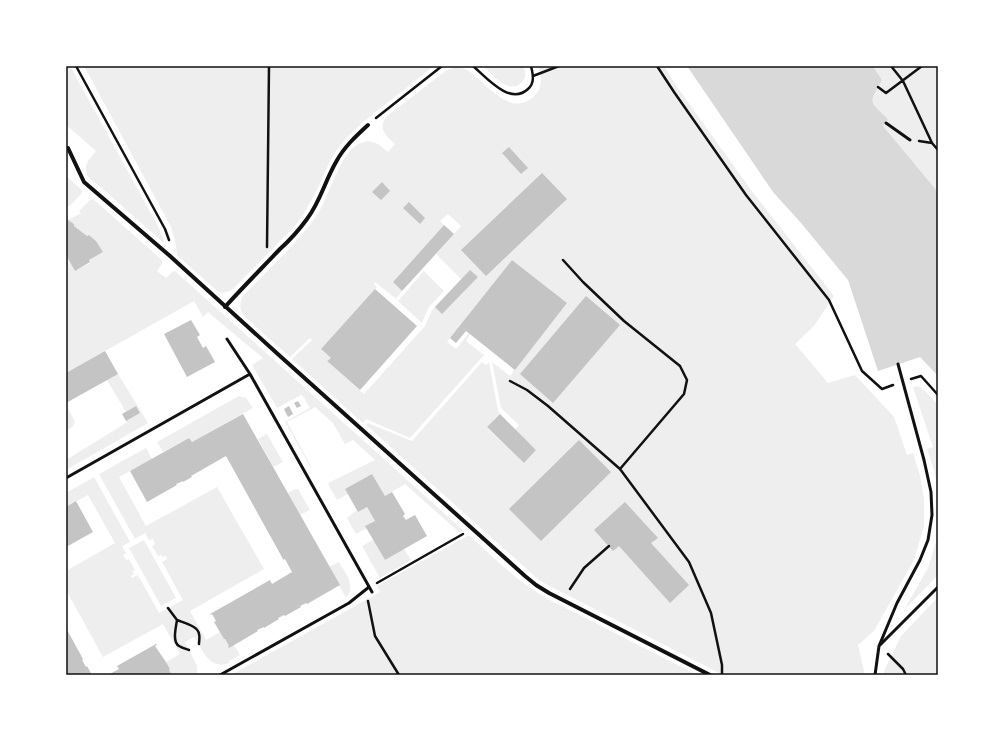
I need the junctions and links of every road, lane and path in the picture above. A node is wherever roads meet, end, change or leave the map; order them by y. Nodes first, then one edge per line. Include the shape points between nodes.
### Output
1 (76, 66) edge
2 (269, 66) edge
3 (442, 66) edge
4 (473, 66) edge
5 (530, 66) edge
6 (559, 66) edge
7 (657, 66) edge
8 (891, 66) edge
9 (922, 66) edge
10 (533, 76) dead end
11 (902, 81) junction
12 (878, 87) dead end
13 (886, 123) dead end
14 (368, 125) joint
15 (910, 140) dead end
16 (68, 148) dead end
17 (938, 150) edge
18 (170, 256) junction
19 (563, 260) dead end
20 (267, 263) junction
21 (225, 307) junction
22 (226, 339) dead end
23 (898, 364) dead end
24 (250, 374) junction
25 (510, 381) dead end
26 (903, 382) junction
27 (938, 395) edge
28 (620, 469) junction
29 (66, 478) edge
30 (472, 529) junction
31 (609, 546) dead end
32 (369, 587) junction
33 (938, 587) edge
34 (570, 589) dead end
35 (372, 592) dead end
36 (368, 598) dead end
37 (168, 608) dead end
38 (177, 620) junction
39 (199, 644) dead end
40 (879, 646) junction
41 (189, 650) dead end
42 (220, 675) edge
43 (398, 675) edge
44 (710, 675) edge
45 (722, 675) edge
46 (875, 675) edge
47 (906, 675) edge

1 - 18 path via 165,229 170,243
2 - 20 path
3 - 14 path
4 - 5 path via 500,89 508,94 517,95 530,87 533,80
6 - 10 path
7 - 26 path via 746,195 829,300 862,371 882,389
8 - 11 path
9 - 11 path
11 - 12 path via 886,93
11 - 17 path via 932,143
13 - 15 lane
14 - 20 street via 342,151 308,219
16 - 18 street via 84,182
18 - 21 street
19 - 28 path via 624,321 680,366 687,380 684,394
20 - 21 street
21 - 30 street
22 - 24 lane
23 - 26 lane
24 - 29 lane
24 - 32 lane
25 - 28 path via 548,406
26 - 27 path via 921,376
26 - 40 lane via 924,460 932,515 928,540 920,560
28 - 45 path via 689,562 711,613
30 - 32 path
30 - 44 street via 543,589
31 - 34 path via 584,568
32 - 35 lane
32 - 42 lane via 349,603
33 - 40 lane
36 - 43 path via 375,636
37 - 38 path
38 - 39 path via 198,631
38 - 41 path via 175,640 179,646
40 - 46 lane
40 - 47 path via 903,668

